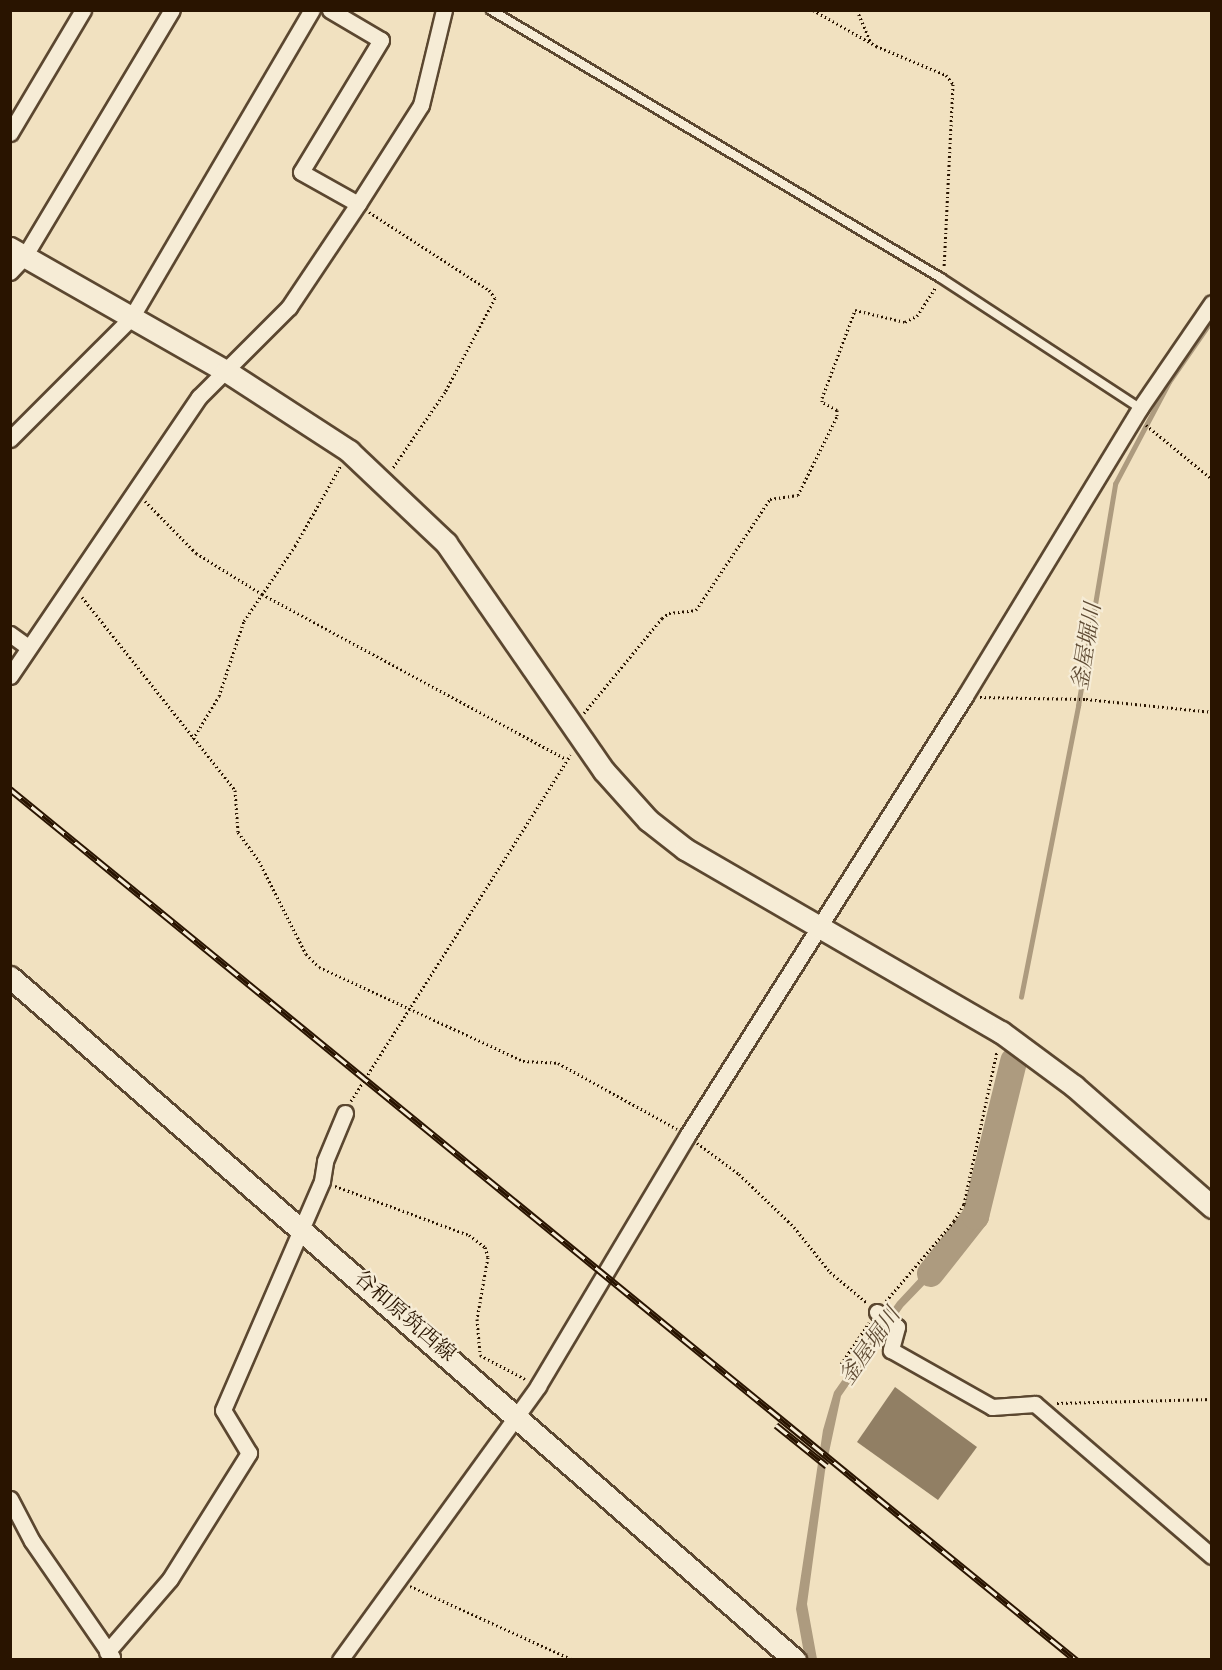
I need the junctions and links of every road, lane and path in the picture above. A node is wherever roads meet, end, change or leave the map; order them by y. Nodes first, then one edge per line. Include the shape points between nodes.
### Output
1 (83, 10) edge
2 (172, 10) edge
3 (312, 10) edge
4 (330, 10) edge
5 (444, 10) edge
6 (491, 10) edge
7 (813, 10) edge
8 (857, 10) edge
9 (871, 43) junction
10 (10, 133) edge
11 (358, 204) junction
12 (15, 259) edge
13 (941, 278) junction
14 (936, 289) dead end
15 (1212, 303) edge
16 (131, 318) junction
17 (226, 371) junction
18 (1137, 412) junction
19 (11, 438) edge
20 (349, 451) junction
21 (1212, 479) edge
22 (385, 481) junction
23 (134, 490) junction
24 (71, 584) junction
25 (262, 594) junction
26 (10, 634) edge
27 (28, 647) junction
28 (10, 676) edge
29 (966, 696) junction
30 (1212, 712) edge
31 (572, 724) junction
32 (193, 739) junction
33 (820, 927) junction
34 (10, 977) edge
35 (409, 1006) junction
36 (1001, 1032) junction
37 (345, 1113) joint
38 (687, 1136) junction
39 (322, 1181) junction
40 (1212, 1207) edge
41 (303, 1228) junction
42 (877, 1312) junction
43 (841, 1364) dead end
44 (538, 1386) junction
45 (1212, 1399) edge
46 (1035, 1404) junction
47 (517, 1415) junction
48 (11, 1504) edge
49 (1212, 1556) edge
50 (400, 1581) junction
51 (110, 1656) edge
52 (340, 1659) edge
53 (573, 1659) edge
54 (795, 1659) edge

1 - 10 street
2 - 12 street
3 - 16 street
4 - 11 street via 381,40 301,172
5 - 11 street via 421,105
6 - 13 lane
7 - 9 path
8 - 9 path
9 - 13 path via 946,75 953,84
11 - 17 street via 289,307
11 - 22 path via 495,297 445,392
12 - 16 street
13 - 18 lane
14 - 31 path via 917,316 905,322 855,310 822,398 822,402 837,410 837,416 798,495 770,500 696,610 669,613 662,618 593,705
15 - 18 street
16 - 17 street
16 - 19 street
17 - 20 street
17 - 23 street via 199,398
18 - 21 path
18 - 29 street
20 - 22 street
20 - 25 path via 296,546
22 - 31 street via 472,575
23 - 24 street
23 - 25 path via 196,553
24 - 27 street
24 - 32 path
25 - 32 path via 244,621 211,715
25 - 35 path via 566,759
26 - 27 street
27 - 28 street
29 - 30 path via 1072,698
29 - 33 street
31 - 33 street via 611,780 657,827 685,849
32 - 35 path via 235,790 238,832 259,861 306,954 319,967
33 - 36 street
33 - 38 street
34 - 41 street, 谷和原筑西線
35 - 37 path
35 - 38 path via 523,1061 558,1063
36 - 40 street via 1074,1086
36 - 42 path via 964,1204
37 - 39 street via 325,1161
38 - 42 path via 739,1174 794,1227 830,1272
38 - 44 street
39 - 41 street
39 - 44 path via 470,1235 485,1247 488,1257 477,1320 480,1355
41 - 47 street, 谷和原筑西線
41 - 51 street via 223,1410 249,1453 170,1579
42 - 43 path
42 - 46 street via 897,1327 891,1350 993,1407
44 - 47 street
45 - 46 path
46 - 49 street
47 - 50 street
47 - 54 street, 谷和原筑西線
48 - 51 street
50 - 52 street
50 - 53 path

